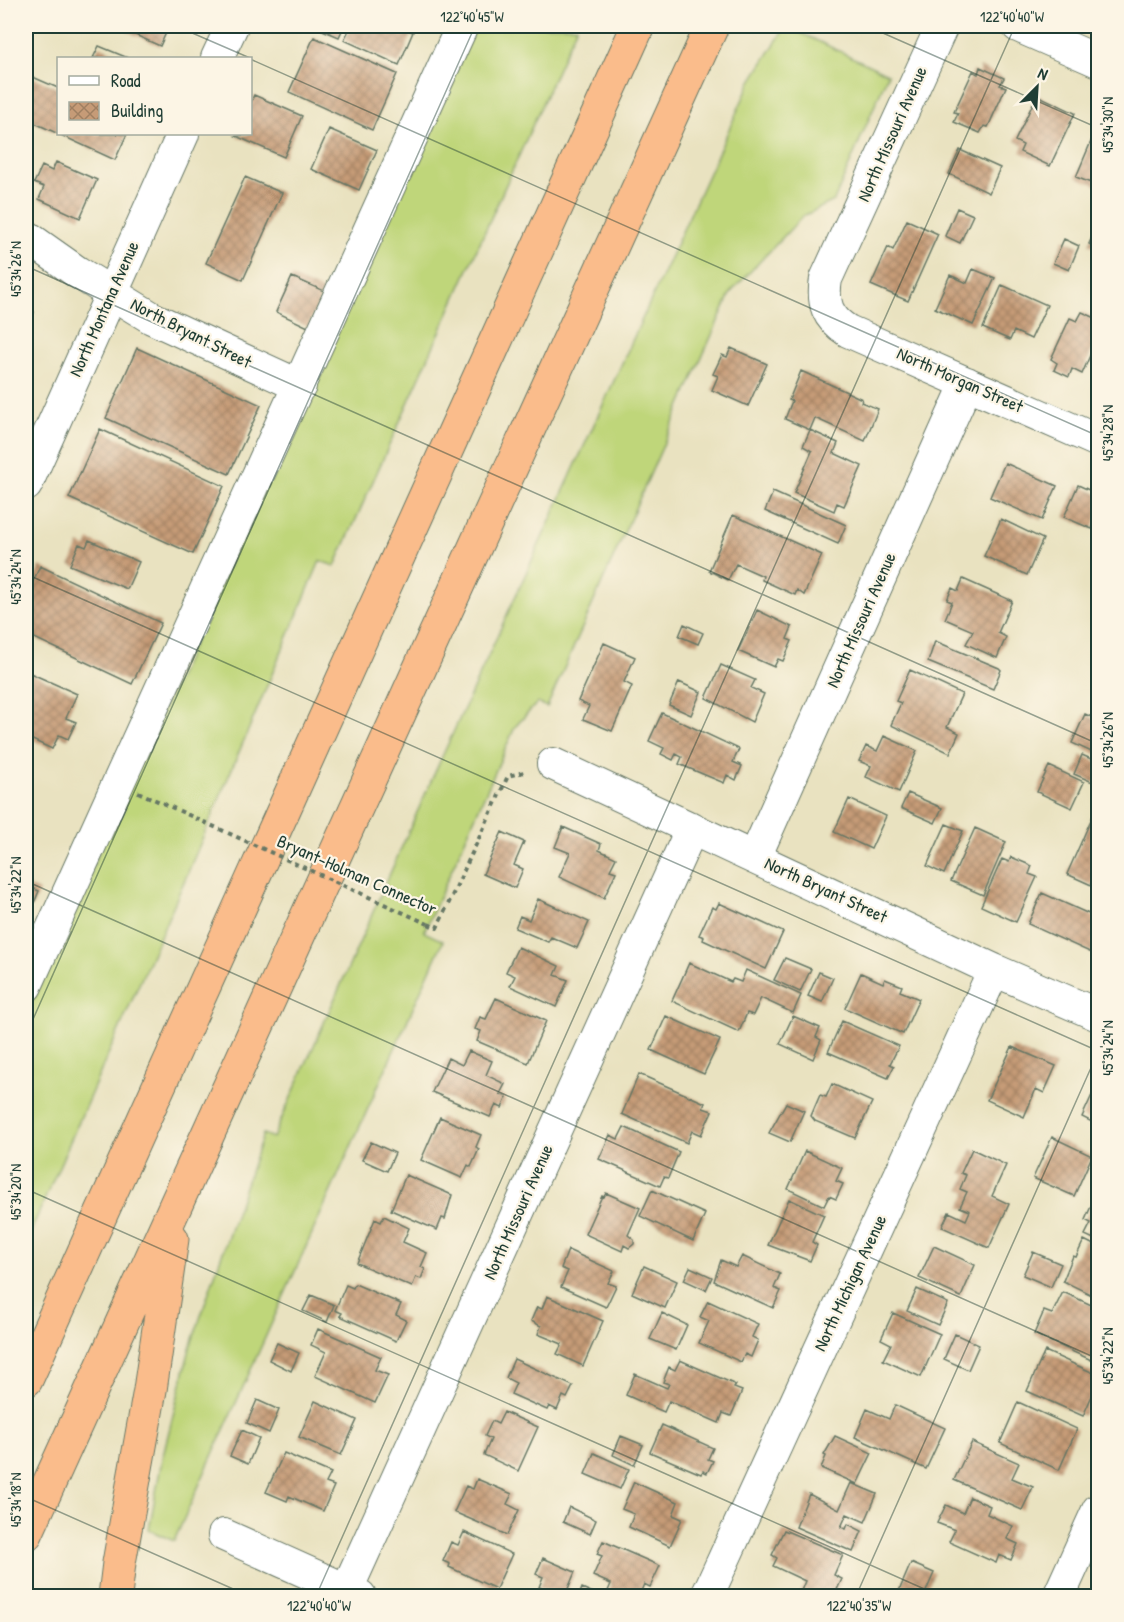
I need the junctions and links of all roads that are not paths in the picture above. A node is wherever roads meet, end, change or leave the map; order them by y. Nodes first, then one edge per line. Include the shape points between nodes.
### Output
1 (232, 26) edge
2 (462, 26) edge
3 (639, 26) edge
4 (712, 26) edge
5 (733, 26) edge
6 (942, 26) edge
7 (1018, 26) edge
8 (217, 57) edge
9 (1098, 61) edge
10 (675, 107) junction
11 (183, 135) edge
12 (26, 236) edge
13 (112, 292) junction
14 (827, 310) joint
15 (967, 382) junction
16 (300, 386) junction
17 (1098, 441) edge
18 (26, 485) edge
19 (553, 764) road end
20 (692, 828) junction
21 (755, 856) junction
22 (32, 952) edge
23 (994, 970) junction
24 (26, 986) edge
25 (1098, 1016) edge
26 (178, 1202) junction
27 (49, 1326) junction
28 (26, 1350) edge
29 (26, 1380) edge
30 (1098, 1510) edge
31 (26, 1534) edge
32 (224, 1535) dead end
33 (350, 1594) edge
34 (115, 1596) edge
35 (707, 1596) edge
36 (1059, 1596) edge

1 - 8 street
2 - 16 street
3 - 27 highway
4 - 10 highway
5 - 10 highway
6 - 14 street, North Missouri Avenue via 826,279
7 - 9 street
10 - 26 highway
11 - 13 street, North Montana Avenue
12 - 13 street, North Bryant Street
13 - 16 street, North Bryant Street via 152,318
13 - 18 street, North Montana Avenue
14 - 15 street, North Morgan Street via 835,322 849,331
15 - 17 street, North Morgan Street
15 - 21 street, North Missouri Avenue
16 - 22 street
19 - 20 street, North Bryant Street
20 - 21 street, North Bryant Street
20 - 33 street, North Missouri Avenue
21 - 23 street, North Bryant Street
22 - 24 street
23 - 25 street, North Bryant Street
23 - 35 street, North Michigan Avenue
26 - 31 highway
26 - 34 highway
27 - 28 highway
27 - 29 highway
30 - 36 street
32 - 33 street

